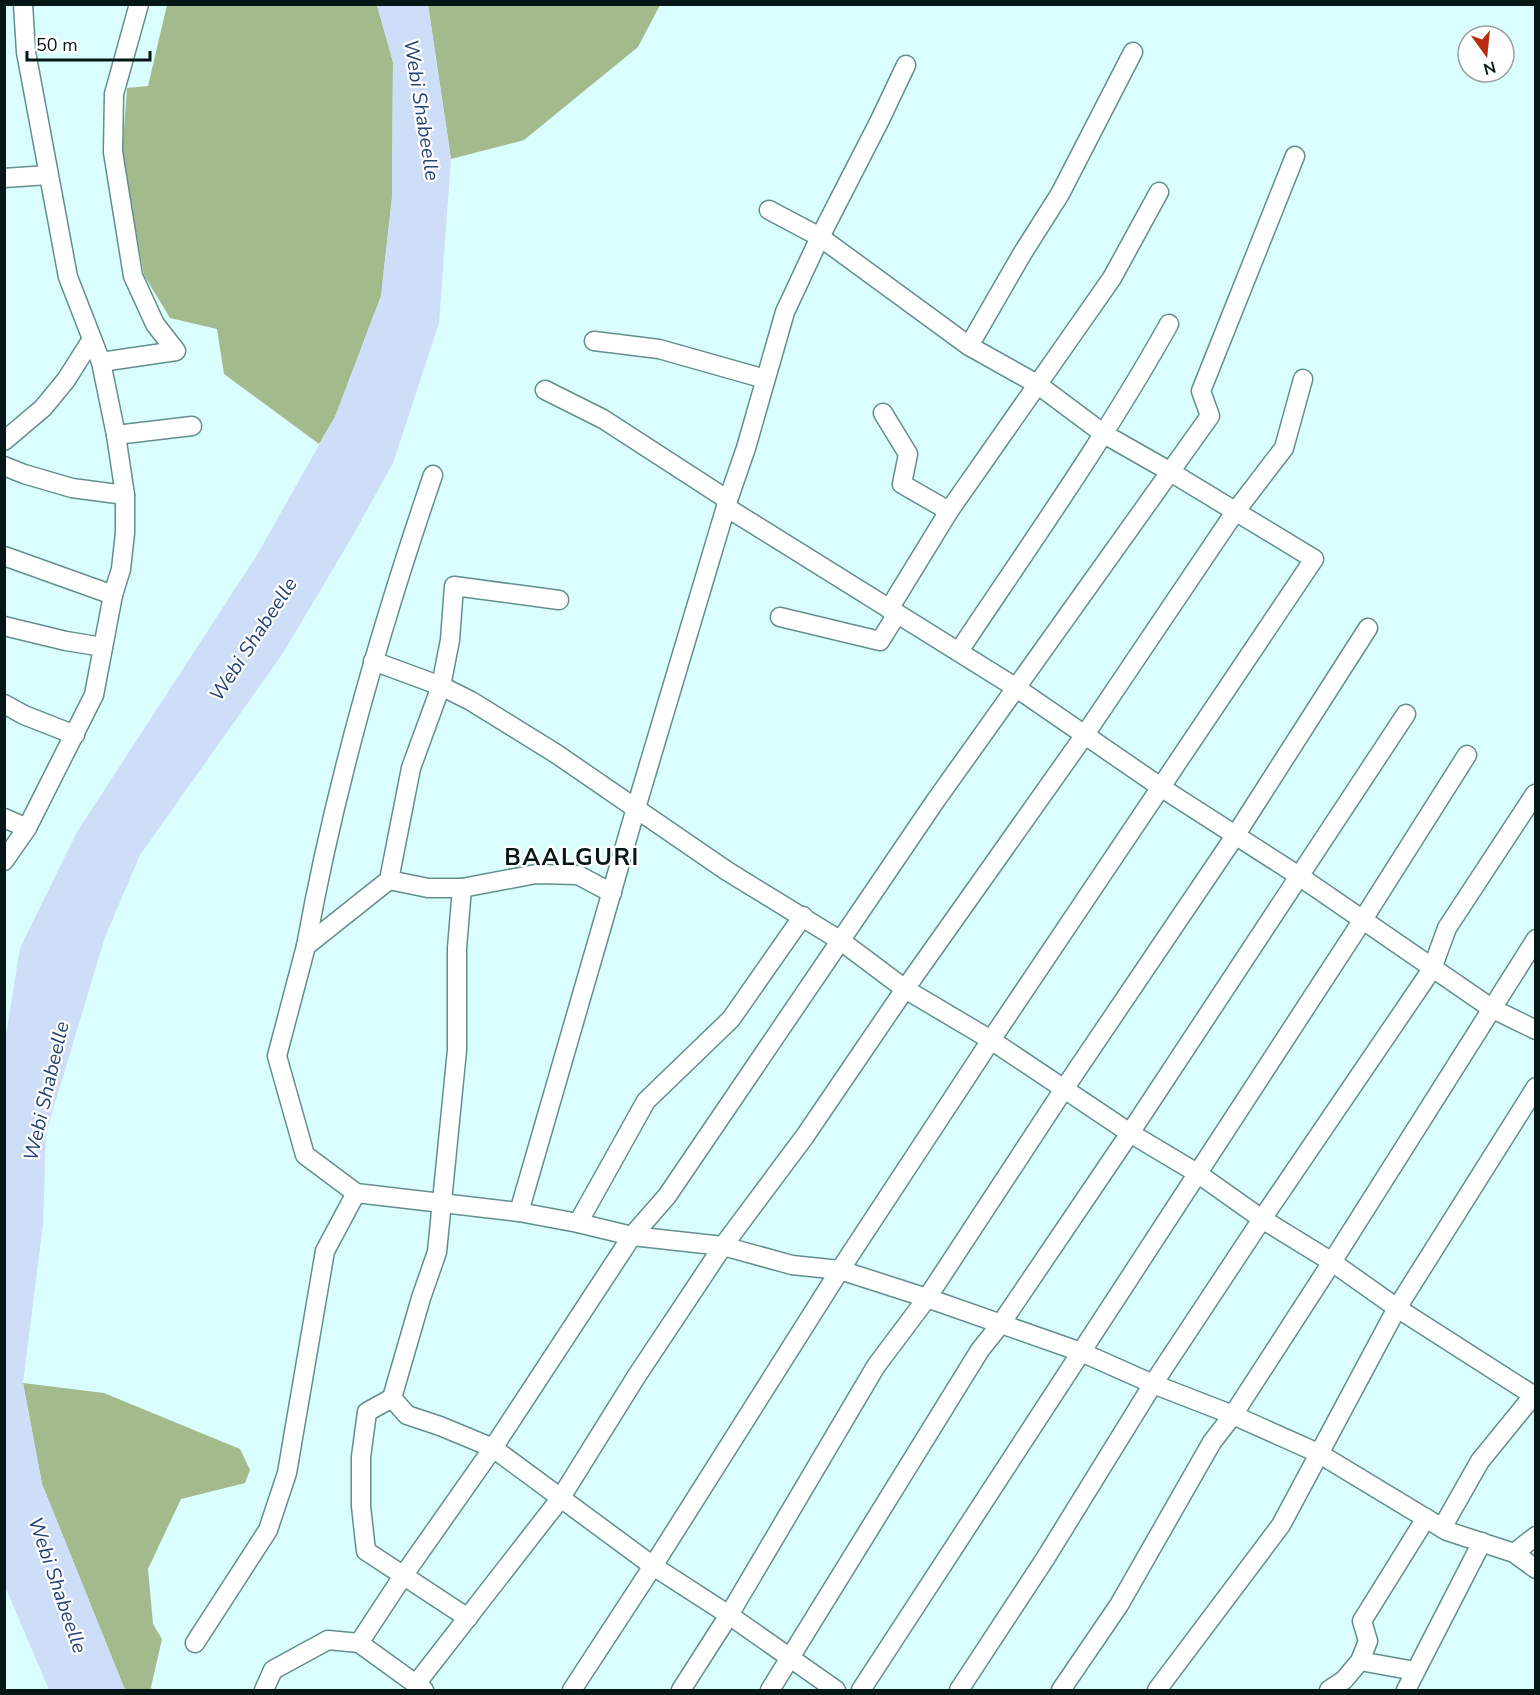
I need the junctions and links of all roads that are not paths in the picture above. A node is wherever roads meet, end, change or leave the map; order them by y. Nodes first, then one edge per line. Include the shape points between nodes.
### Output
1 (23, 4) edge
2 (139, 4) edge
3 (1133, 52) dead end
4 (906, 65) dead end
5 (1296, 156) dead end
6 (48, 175) junction
7 (4, 178) edge
8 (1159, 192) dead end
9 (769, 210) dead end
10 (820, 237) junction
11 (1169, 324) dead end
12 (92, 339) junction
13 (594, 341) dead end
14 (969, 346) junction
15 (101, 362) junction
16 (765, 379) junction
17 (1303, 379) dead end
18 (1037, 384) junction
19 (545, 390) dead end
20 (883, 413) dead end
21 (192, 426) dead end
22 (1104, 434) junction
23 (116, 435) junction
24 (4, 441) edge
25 (4, 466) edge
26 (1169, 471) junction
27 (433, 475) dead end
28 (125, 495) junction
29 (727, 504) junction
30 (950, 511) junction
31 (1235, 512) junction
32 (4, 556) edge
33 (113, 595) junction
34 (559, 600) dead end
35 (893, 612) junction
36 (780, 617) dead end
37 (4, 626) edge
38 (1368, 628) dead end
39 (103, 647) junction
40 (959, 651) junction
41 (373, 661) junction
42 (441, 686) junction
43 (1015, 687) junction
44 (4, 704) edge
45 (1406, 714) dead end
46 (75, 735) junction
47 (1084, 736) junction
48 (1467, 755) dead end
49 (1162, 788) junction
50 (1535, 794) edge
51 (636, 808) junction
52 (4, 818) edge
53 (27, 828) junction
54 (1235, 836) junction
55 (4, 861) edge
56 (1299, 876) junction
57 (389, 880) junction
58 (462, 888) junction
59 (612, 893) junction
60 (803, 916) junction
61 (1362, 921) junction
62 (1536, 939) edge
63 (841, 941) junction
64 (306, 946) junction
65 (1432, 969) junction
66 (905, 989) junction
67 (1491, 1008) junction
68 (1536, 1030) edge
69 (991, 1040) junction
70 (1536, 1088) edge
71 (1064, 1089) junction
72 (1130, 1133) junction
73 (1197, 1173) junction
74 (356, 1193) junction
75 (442, 1204) junction
76 (519, 1212) junction
77 (1262, 1219) junction
78 (578, 1222) junction
79 (632, 1236) junction
80 (723, 1246) junction
81 (1332, 1262) junction
82 (840, 1270) junction
83 (927, 1298) junction
84 (1398, 1308) junction
85 (1000, 1324) junction
86 (1082, 1352) junction
87 (1152, 1384) junction
88 (1534, 1396) edge
89 (392, 1398) junction
90 (1233, 1415) junction
91 (493, 1448) junction
92 (1318, 1453) junction
93 (560, 1499) junction
94 (1426, 1518) junction
95 (1442, 1528) junction
96 (1536, 1536) edge
97 (1482, 1542) junction
98 (1514, 1553) junction
99 (653, 1566) junction
100 (1536, 1569) edge
101 (403, 1576) junction
102 (729, 1615) junction
103 (468, 1618) junction
104 (195, 1643) dead end
105 (359, 1643) junction
106 (790, 1659) junction
107 (1360, 1661) junction
108 (1415, 1671) junction
109 (420, 1687) edge
110 (264, 1690) edge
111 (572, 1690) edge
112 (681, 1690) edge
113 (770, 1690) edge
114 (836, 1690) edge
115 (861, 1690) edge
116 (959, 1690) edge
117 (1061, 1690) edge
118 (1157, 1690) edge
119 (1329, 1690) edge
120 (1406, 1690) edge

1 - 6 street via 26,52
2 - 15 street via 114,94 113,152 133,276 155,324 176,351
3 - 14 street via 1060,194
4 - 10 street
5 - 26 street via 1201,391 1210,416
6 - 7 street
6 - 12 street via 68,277
8 - 18 street via 1112,278
9 - 10 street
10 - 14 street
10 - 16 street via 785,312
11 - 22 street
12 - 15 street
12 - 24 street via 43,408
13 - 16 street via 659,349
14 - 18 street
15 - 23 street
16 - 29 street
17 - 31 street via 1284,448
18 - 22 street
18 - 30 street
19 - 29 street via 603,419
20 - 30 street via 908,454 902,484
21 - 23 street
22 - 26 street
22 - 40 street
23 - 28 street
25 - 28 street via 72,488
26 - 31 street
26 - 43 street
27 - 41 street
28 - 33 street via 121,568
29 - 35 street
29 - 51 street
30 - 35 street
31 - 47 street
31 - 49 street via 1314,559
32 - 33 street
33 - 39 street
34 - 42 street via 453,586 450,640
35 - 36 street via 880,641
35 - 40 street
37 - 39 street
38 - 54 street
39 - 46 street via 94,695
40 - 43 street
41 - 42 street
41 - 64 street via 322,858
42 - 51 street via 555,753
42 - 57 street via 411,768
43 - 47 street
43 - 63 street
44 - 46 street
45 - 56 street
46 - 53 street
47 - 49 street
47 - 66 street
48 - 61 street
49 - 54 street
49 - 69 street
50 - 65 street via 1447,928
51 - 59 street
51 - 60 street via 727,871
52 - 53 street
53 - 55 street
54 - 56 street
54 - 71 street
56 - 61 street
56 - 72 street
57 - 58 street via 428,888
57 - 64 street
58 - 59 street via 536,874 578,874
58 - 75 street via 457,1050
59 - 76 street
60 - 63 street
60 - 78 street via 731,1019 646,1101
61 - 65 street
61 - 73 street
62 - 67 street
63 - 66 street
63 - 79 street via 667,1196
64 - 74 street via 278,1056 306,1155
65 - 67 street
65 - 77 street
66 - 69 street
66 - 80 street via 805,1136
67 - 68 street
67 - 81 street
69 - 71 street
69 - 82 street
70 - 84 street
71 - 72 street
71 - 83 street
72 - 73 street
72 - 85 street
73 - 77 street
73 - 86 street
74 - 75 street
74 - 104 street via 325,1251 287,1473 268,1530
75 - 76 street
75 - 89 street via 437,1252
76 - 78 street
77 - 81 street
77 - 87 street
78 - 79 street
79 - 80 street
79 - 91 street
80 - 82 street via 792,1265
80 - 93 street
81 - 84 street
81 - 90 street
82 - 83 street
82 - 99 street
83 - 85 street
83 - 102 street via 876,1366
84 - 88 street
84 - 92 street
85 - 86 street
85 - 106 street via 980,1350
86 - 87 street
86 - 115 street
87 - 90 street
87 - 116 street
88 - 95 street via 1480,1461
89 - 91 street via 406,1415
89 - 101 street via 367,1412 361,1457 361,1506 366,1551
90 - 92 street
90 - 117 street via 1212,1442 1119,1605
91 - 93 street
91 - 101 street
92 - 94 street
92 - 118 street via 1281,1525
93 - 99 street
93 - 103 street
94 - 95 street
94 - 107 street via 1362,1621 1368,1641
95 - 97 street
96 - 98 street
97 - 98 street
97 - 108 street
98 - 100 street
99 - 102 street
99 - 111 street
101 - 103 street
101 - 105 street
102 - 106 street
102 - 112 street
103 - 109 street
105 - 109 street
105 - 110 street via 328,1640 273,1670
106 - 113 street
106 - 114 street
107 - 108 street
107 - 119 street
108 - 120 street

